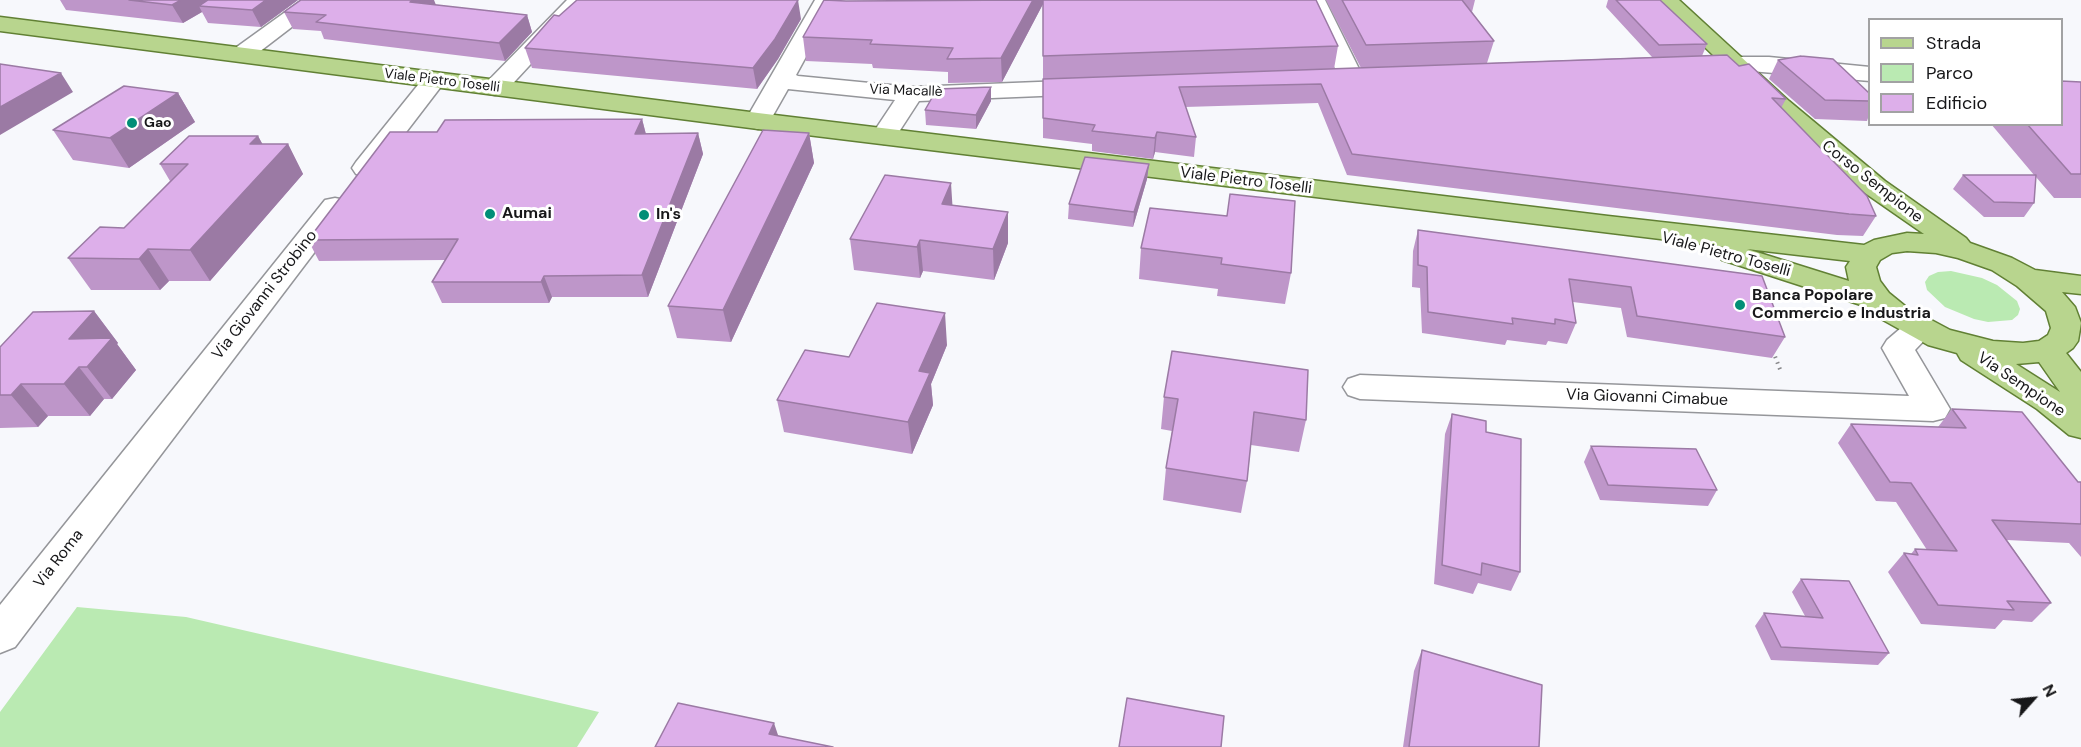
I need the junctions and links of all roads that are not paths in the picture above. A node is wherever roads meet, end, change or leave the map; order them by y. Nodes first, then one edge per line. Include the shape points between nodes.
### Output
1 (316, 0) edge
2 (579, 0) edge
3 (825, 0) edge
4 (1314, 0) edge
5 (1667, 0) edge
6 (0, 24) edge
7 (242, 54) junction
8 (1716, 66) junction
9 (1868, 74) edge
10 (784, 78) junction
11 (1327, 78) edge
12 (434, 80) junction
13 (1113, 86) edge
14 (495, 88) junction
15 (911, 94) junction
16 (1780, 106) junction
17 (758, 121) junction
18 (884, 136) junction
19 (1608, 225) junction
20 (1875, 237) junction
21 (1968, 251) junction
22 (2028, 279) junction
23 (2081, 285) edge
24 (1878, 300) junction
25 (1919, 329) junction
26 (2065, 334) edge
27 (1960, 345) junction
28 (1360, 387) dead end
29 (2081, 396) edge
30 (2081, 426) edge
31 (119, 483) joint
32 (0, 635) edge

1 - 7 street
2 - 14 street
3 - 10 street
4 - 11 street via 1363,77
5 - 8 main road, Corso Sempione
6 - 7 main road, Viale Pietro Toselli
7 - 12 main road, Viale Pietro Toselli
8 - 9 street via 1769,64
8 - 16 main road, Corso Sempione
10 - 15 street, Via Macallè via 792,83
10 - 17 street
12 - 14 main road, Viale Pietro Toselli
12 - 31 street, Via Giovanni Strobino
13 - 15 street, Via Macallè
14 - 17 main road, Viale Pietro Toselli
15 - 18 street
16 - 20 main road, Corso Sempione via 1867,207
16 - 21 main road, Corso Sempione via 1875,188
17 - 18 main road, Viale Pietro Toselli
18 - 19 main road, Viale Pietro Toselli
19 - 20 main road, Viale Pietro Toselli
19 - 24 main road, Viale Pietro Toselli via 1747,258
20 - 21 main road, Viale Pietro Toselli
20 - 24 main road via 1862,267 1865,283
21 - 22 main road
22 - 23 main road
22 - 26 main road, Via Sempione via 2060,307
24 - 25 main road
25 - 27 main road
25 - 28 street, Via Giovanni Cimabue via 1898,348 1933,409
26 - 27 main road via 2023,354
26 - 29 main road, Via Sempione
27 - 30 main road, Via Sempione
31 - 32 street, Via Roma

